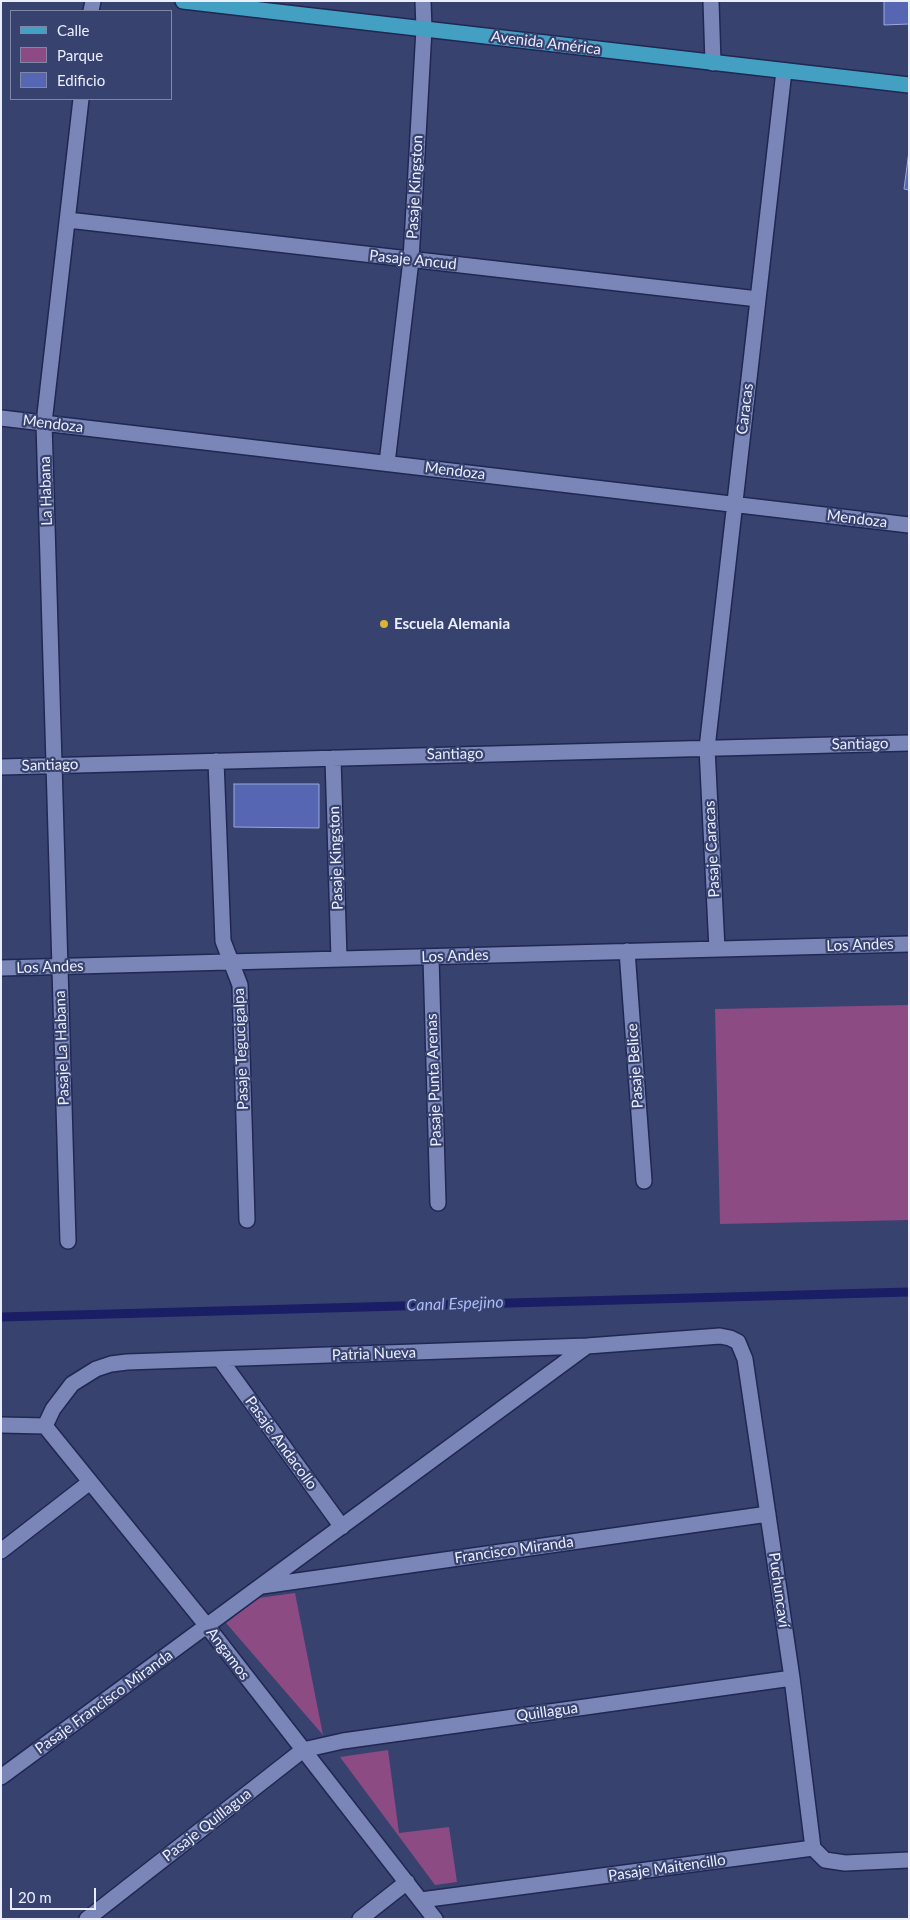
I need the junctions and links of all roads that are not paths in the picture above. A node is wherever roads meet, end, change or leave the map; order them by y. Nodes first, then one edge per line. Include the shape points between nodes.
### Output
1 (183, 1) edge
2 (423, 1) edge
3 (711, 1) edge
4 (424, 29) junction
5 (713, 63) junction
6 (784, 71) junction
7 (909, 85) edge
8 (81, 100) edge
9 (68, 220) junction
10 (411, 260) junction
11 (758, 299) junction
12 (1, 418) edge
13 (44, 423) junction
14 (387, 463) junction
15 (734, 504) junction
16 (909, 525) edge
17 (909, 743) edge
18 (707, 748) junction
19 (333, 758) junction
20 (216, 761) junction
21 (54, 765) junction
22 (1, 767) edge
23 (909, 944) edge
24 (717, 949) junction
25 (627, 951) junction
26 (431, 957) junction
27 (339, 959) junction
28 (232, 962) junction
29 (60, 967) junction
30 (1, 968) edge
31 (644, 1181) dead end
32 (438, 1203) dead end
33 (246, 1220) dead end
34 (68, 1241) dead end
35 (730, 1338) joint
36 (587, 1346) junction
37 (220, 1359) junction
38 (1, 1425) edge
39 (45, 1426) junction
40 (90, 1482) junction
41 (768, 1514) junction
42 (342, 1527) junction
43 (1, 1551) edge
44 (260, 1586) junction
45 (207, 1626) junction
46 (792, 1678) junction
47 (303, 1750) junction
48 (1, 1777) edge
49 (813, 1848) junction
50 (909, 1860) edge
51 (406, 1882) junction
52 (421, 1900) junction
53 (87, 1919) edge
54 (360, 1919) edge
55 (435, 1919) edge

1 - 4 main road, Avenida América
2 - 4 street, Pasaje Kingston
3 - 5 street
4 - 5 main road, Avenida América
4 - 10 street, Pasaje Kingston
5 - 6 main road, Avenida América
6 - 7 main road, Avenida América
6 - 11 street, Caracas
8 - 9 street, La Habana
9 - 10 street, Pasaje Ancud
9 - 13 street, La Habana
10 - 11 street, Pasaje Ancud
10 - 14 street, Pasaje Kingston
11 - 15 street, Caracas
12 - 13 street, Mendoza
13 - 14 street, Mendoza
13 - 21 street, La Habana
14 - 15 street, Mendoza
15 - 16 street, Mendoza
15 - 18 street, Caracas
17 - 18 street, Santiago
18 - 19 street, Santiago
18 - 24 street, Pasaje Caracas
19 - 20 street, Santiago
19 - 27 street, Pasaje Kingston
20 - 21 street, Santiago
20 - 28 street, Pasaje Tegucigalpa via 223,941
21 - 22 street, Santiago
21 - 29 street, Pasaje La Habana
23 - 24 street, Los Andes
24 - 25 street, Los Andes
25 - 26 street, Los Andes
25 - 31 street, Pasaje Belice
26 - 27 street, Los Andes
26 - 32 street, Pasaje Punta Arenas
27 - 28 street, Los Andes
28 - 29 street, Los Andes
28 - 33 street, Pasaje Tegucigalpa via 240,985
29 - 30 street, Los Andes
29 - 34 street, Pasaje La Habana
35 - 36 street, Patria Nueva
35 - 41 street, Puchuncaví via 738,1342 745,1359
36 - 37 street, Patria Nueva
36 - 42 street, Francisco Miranda
37 - 39 street, Patria Nueva via 127,1362 96,1369 72,1384 63,1394
37 - 42 street, Pasaje Andacollo
38 - 39 street
39 - 40 street, Angamos
40 - 43 street
40 - 45 street, Angamos
41 - 44 street, Francisco Miranda
41 - 46 street, Puchuncaví
42 - 44 street, Francisco Miranda
44 - 45 street, Francisco Miranda
45 - 47 street, Angamos
45 - 48 street, Pasaje Francisco Miranda
46 - 47 street, Quillagua via 343,1741
46 - 49 street, Puchuncaví
47 - 51 street, Angamos
47 - 53 street, Pasaje Quillagua
49 - 50 street via 825,1860 845,1864
49 - 52 street, Pasaje Maitencillo
51 - 52 street, Angamos
51 - 54 street
52 - 55 street, Angamos

